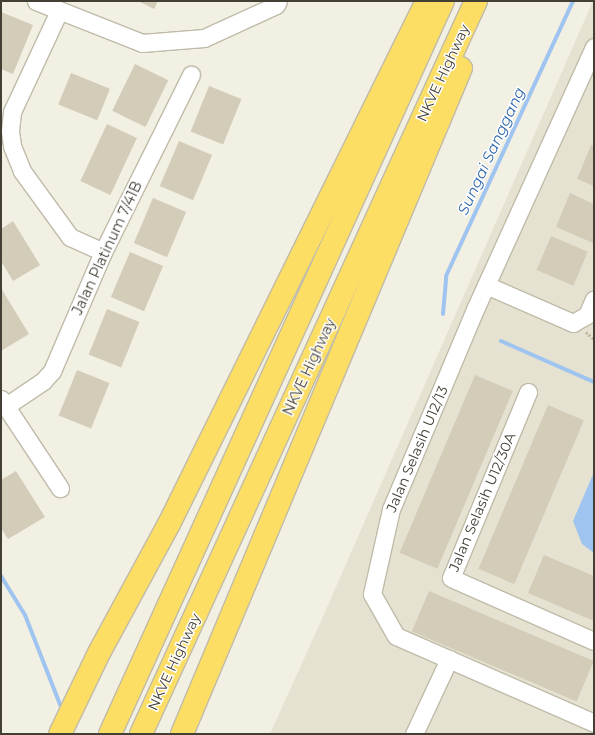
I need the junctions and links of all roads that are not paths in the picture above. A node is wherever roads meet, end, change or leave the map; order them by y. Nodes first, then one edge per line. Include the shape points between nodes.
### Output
1 (36, 1) edge
2 (278, 1) edge
3 (427, 1) edge
4 (443, 1) edge
5 (476, 1) edge
6 (490, 1) edge
7 (59, 11) junction
8 (594, 47) edge
9 (190, 75) dead end
10 (103, 252) junction
11 (486, 286) junction
12 (594, 299) edge
13 (528, 392) dead end
14 (4, 402) edge
15 (60, 488) dead end
16 (594, 641) edge
17 (449, 659) junction
18 (594, 723) edge
19 (60, 734) edge
20 (110, 734) edge
21 (141, 734) edge
22 (182, 734) edge
23 (414, 734) edge

1 - 7 street
2 - 7 street via 276,5 204,38 142,44
3 - 19 highway via 169,524 100,651
4 - 20 highway, NKVE Highway
5 - 21 highway, NKVE Highway
6 - 22 highway
7 - 10 street via 12,112 12,146 22,170 70,237
8 - 11 street, Jalan Selasih U12/13
9 - 10 street, Jalan Platinum 7/41B
10 - 14 street, Jalan Platinum 7/41B via 52,371 43,381
11 - 12 street via 573,323 587,315
11 - 17 street, Jalan Selasih U12/13 via 391,509 372,594 396,636
13 - 16 street, Jalan Selasih U12/30A via 450,578
14 - 15 street
17 - 18 street, Jalan Selasih U12/13
17 - 23 street

